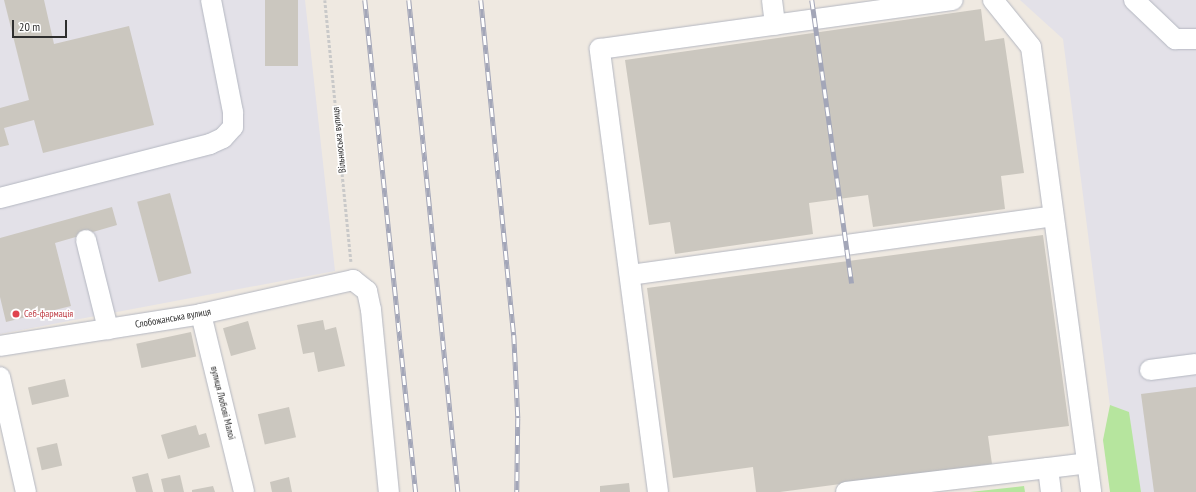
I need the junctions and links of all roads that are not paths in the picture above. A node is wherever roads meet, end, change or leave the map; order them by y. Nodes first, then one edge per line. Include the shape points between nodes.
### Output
1 (211, 0) edge
2 (772, 0) edge
3 (953, 0) edge
4 (993, 0) edge
5 (1134, 0) edge
6 (775, 25) junction
7 (1196, 38) edge
8 (0, 198) edge
9 (1054, 216) junction
10 (86, 240) dead end
11 (630, 275) junction
12 (201, 314) junction
13 (108, 329) junction
14 (0, 346) edge
15 (1196, 364) edge
16 (1150, 370) dead end
17 (0, 377) edge
18 (1087, 463) junction
19 (1048, 468) junction
20 (26, 492) edge
21 (244, 492) edge
22 (389, 492) edge
23 (658, 492) edge
24 (846, 492) edge
25 (1051, 492) edge
26 (1091, 492) edge

1 - 8 street via 233,112 233,127 223,138 210,144
2 - 6 street
3 - 6 street
4 - 9 street via 1031,47
5 - 7 street via 1175,39
6 - 11 street via 600,49
9 - 11 street
9 - 18 street
10 - 13 street
11 - 23 street
12 - 13 street, Слобожанська вулиця
12 - 21 street, вулиця Любові Малої
12 - 22 street, Слобожанська вулиця via 349,280 367,291
13 - 14 street, Слобожанська вулиця
15 - 16 street
17 - 20 street
18 - 19 street
18 - 26 street
19 - 24 street
19 - 25 street

